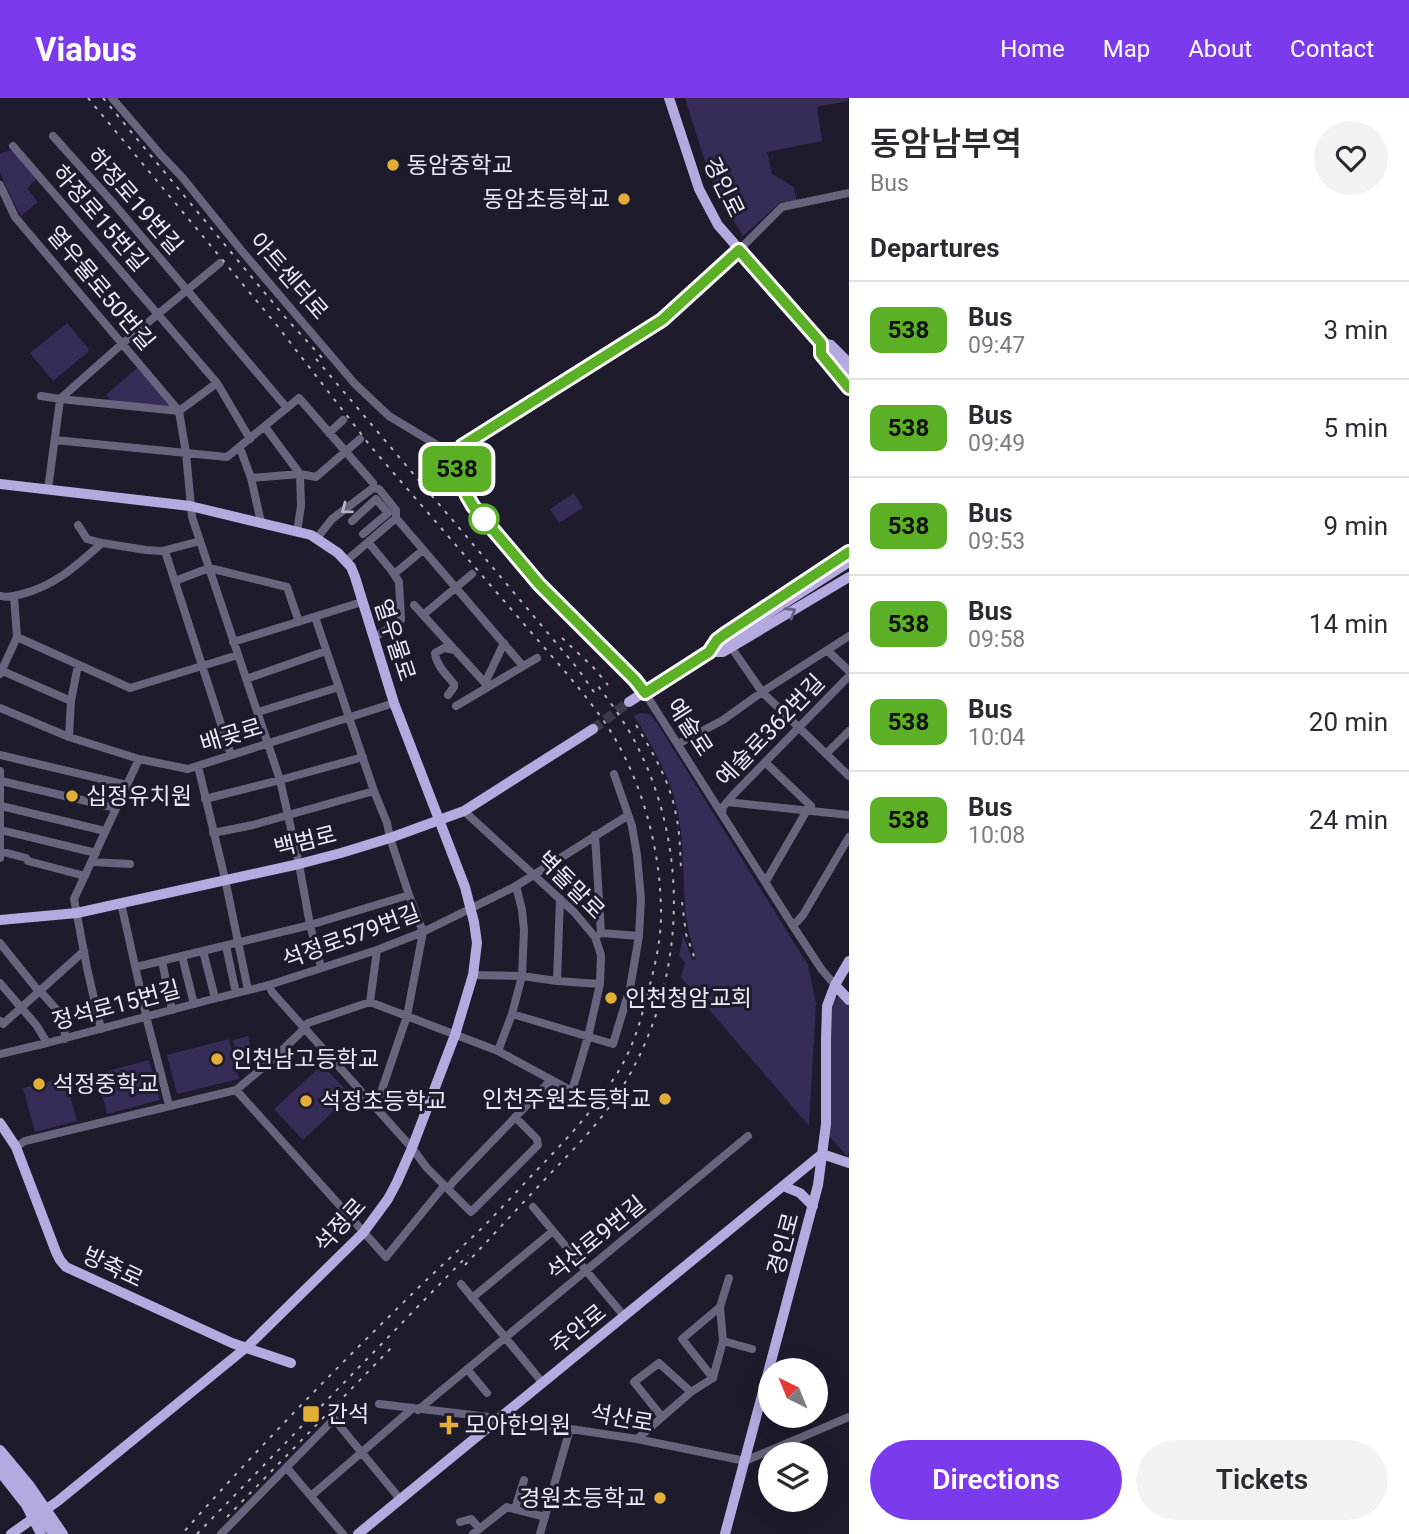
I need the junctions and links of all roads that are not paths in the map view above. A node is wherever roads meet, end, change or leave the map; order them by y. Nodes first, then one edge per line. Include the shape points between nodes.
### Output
1 (112, 98) edge
2 (668, 98) edge
3 (53, 136) dead end
4 (13, 146) dead end
5 (0, 185) edge
6 (849, 193) edge
7 (739, 250) junction
8 (220, 263) dead end
9 (187, 292) junction
10 (158, 315) junction
11 (123, 343) junction
12 (821, 343) junction
13 (849, 363) edge
14 (849, 375) edge
15 (217, 383) junction
16 (849, 388) edge
17 (41, 396) dead end
18 (60, 400) junction
19 (287, 408) junction
20 (179, 411) junction
21 (343, 419) dead end
22 (265, 427) junction
23 (328, 433) junction
24 (250, 439) junction
25 (360, 439) dead end
26 (55, 440) junction
27 (240, 448) junction
28 (345, 452) junction
29 (186, 453) junction
30 (455, 459) junction
31 (300, 474) junction
32 (251, 478) junction
33 (373, 483) dead end
34 (0, 484) edge
35 (48, 489) junction
36 (367, 493) junction
37 (374, 501) junction
38 (190, 506) junction
39 (396, 518) junction
40 (352, 521) dead end
41 (261, 522) junction
42 (78, 525) dead end
43 (297, 532) junction
44 (369, 537) junction
45 (317, 538) junction
46 (200, 541) junction
47 (102, 543) junction
48 (424, 550) junction
49 (165, 551) junction
50 (849, 552) edge
51 (346, 561) junction
52 (849, 562) edge
53 (209, 568) junction
54 (394, 574) junction
55 (472, 574) dead end
56 (849, 578) edge
57 (175, 581) junction
58 (456, 588) junction
59 (0, 596) edge
60 (14, 596) junction
61 (362, 602) junction
62 (414, 605) dead end
63 (424, 615) junction
64 (315, 617) junction
65 (299, 622) junction
66 (17, 636) junction
67 (849, 636) edge
68 (374, 638) junction
69 (233, 642) junction
70 (504, 643) junction
71 (731, 647) junction
72 (455, 650) junction
73 (326, 651) junction
74 (828, 651) junction
75 (709, 652) junction
76 (238, 655) junction
77 (537, 658) dead end
78 (78, 665) junction
79 (202, 666) junction
80 (523, 666) junction
81 (849, 671) edge
82 (1, 672) edge
83 (849, 676) edge
84 (246, 679) junction
85 (486, 685) junction
86 (339, 687) junction
87 (762, 692) junction
88 (645, 693) junction
89 (448, 695) dead end
90 (71, 701) junction
91 (629, 702) tunnel mouth
92 (394, 703) junction
93 (457, 706) dead end
94 (0, 708) edge
95 (258, 712) junction
96 (349, 717) junction
97 (798, 728) junction
98 (593, 729) tunnel mouth
99 (849, 731) edge
100 (69, 737) junction
101 (269, 744) junction
102 (678, 744) junction
103 (826, 754) junction
104 (0, 755) edge
105 (231, 755) junction
106 (363, 757) junction
107 (139, 759) junction
108 (765, 762) junction
109 (198, 766) junction
110 (614, 774) dead end
111 (1, 775) edge
112 (849, 776) edge
113 (280, 780) junction
114 (127, 785) junction
115 (374, 791) junction
116 (205, 799) junction
117 (715, 801) junction
118 (730, 802) junction
119 (1, 806) edge
120 (116, 808) junction
121 (808, 808) junction
122 (464, 811) junction
123 (722, 813) junction
124 (288, 814) junction
125 (627, 816) junction
126 (849, 816) edge
127 (439, 820) junction
128 (0, 830) edge
129 (105, 831) junction
130 (213, 833) junction
131 (595, 835) junction
132 (849, 837) edge
133 (390, 838) junction
134 (0, 851) edge
135 (96, 853) junction
136 (0, 858) edge
137 (92, 862) junction
138 (130, 864) dead end
139 (299, 864) junction
140 (535, 875) junction
141 (85, 876) junction
142 (225, 879) junction
143 (766, 881) junction
144 (516, 886) junction
145 (409, 895) junction
146 (560, 899) junction
147 (121, 903) junction
148 (471, 909) junction
149 (77, 913) junction
150 (0, 920) edge
151 (310, 925) junction
152 (793, 926) junction
153 (423, 932) junction
154 (598, 935) junction
155 (639, 936) junction
156 (0, 943) edge
157 (237, 943) junction
158 (226, 946) junction
159 (377, 950) junction
160 (84, 951) junction
161 (203, 951) junction
162 (182, 956) junction
163 (162, 961) junction
164 (849, 961) edge
165 (136, 967) junction
166 (321, 967) junction
167 (473, 975) junction
168 (522, 976) junction
169 (557, 981) junction
170 (0, 983) edge
171 (600, 984) junction
172 (269, 985) junction
173 (835, 985) junction
174 (40, 990) junction
175 (242, 991) junction
176 (215, 998) junction
177 (849, 1000) edge
178 (370, 1002) junction
179 (194, 1004) junction
180 (21, 1008) junction
181 (172, 1010) junction
182 (512, 1014) junction
183 (147, 1016) junction
184 (407, 1016) junction
185 (0, 1021) edge
186 (303, 1027) junction
187 (101, 1029) junction
188 (455, 1035) junction
189 (588, 1037) junction
190 (65, 1039) junction
191 (47, 1043) junction
192 (498, 1051) junction
193 (0, 1054) edge
194 (551, 1080) junction
195 (236, 1090) junction
196 (170, 1105) junction
197 (376, 1107) junction
198 (515, 1117) junction
199 (0, 1123) edge
200 (748, 1136) dead end
201 (16, 1147) junction
202 (412, 1148) junction
203 (822, 1154) junction
204 (849, 1163) edge
205 (783, 1186) junction
206 (446, 1187) junction
207 (813, 1206) junction
208 (533, 1207) dead end
209 (553, 1231) junction
210 (363, 1233) junction
211 (586, 1270) junction
212 (729, 1278) dead end
213 (461, 1284) dead end
214 (472, 1298) junction
215 (720, 1307) junction
216 (624, 1315) junction
217 (505, 1338) junction
218 (723, 1341) junction
219 (245, 1348) junction
220 (752, 1349) dead end
221 (291, 1363) dead end
222 (467, 1369) junction
223 (713, 1378) junction
224 (542, 1382) junction
225 (691, 1392) junction
226 (487, 1393) dead end
227 (379, 1404) dead end
228 (416, 1409) junction
229 (662, 1417) junction
230 (849, 1417) edge
231 (498, 1418) junction
232 (570, 1429) junction
233 (637, 1439) junction
234 (0, 1450) edge
235 (362, 1453) junction
236 (0, 1460) edge
237 (745, 1461) junction
238 (287, 1468) junction
239 (0, 1472) edge
240 (524, 1480) dead end
241 (311, 1496) junction
242 (401, 1499) junction
243 (515, 1509) junction
244 (45, 1510) junction
245 (545, 1517) junction
246 (32, 1520) junction
247 (460, 1522) dead end
248 (15, 1532) edge
249 (57, 1532) edge
250 (477, 1532) edge
251 (39, 1534) edge
252 (221, 1534) edge
253 (343, 1534) edge
254 (358, 1534) edge
255 (540, 1534) edge
256 (725, 1534) edge

1 - 30 street, 아트센터로 via 355,384 389,415
2 - 7 main road, 경인로 via 699,189 718,225
3 - 9 street, 하정로19번길
4 - 10 street, 하정로15번길
5 - 11 street, 열우물로50번길 via 15,217
6 - 7 street via 785,205
7 - 12 main road, 경인로
7 - 30 street via 662,320 462,446
8 - 9 street
9 - 10 street
9 - 19 street, 하정로19번길
10 - 11 street
10 - 15 street, 하정로15번길
11 - 18 street
11 - 20 street, 열우물로50번길
12 - 13 main road via 831,345
12 - 14 main road, 경인로
12 - 16 main road via 821,354
15 - 20 street
15 - 24 street, 하정로15번길
17 - 18 street
18 - 20 street
18 - 26 street
19 - 22 street
19 - 23 street via 299,398
20 - 29 street
21 - 23 street
22 - 24 street
22 - 31 street
23 - 28 street
24 - 27 street
25 - 28 street
26 - 29 street
26 - 35 street
27 - 29 street via 227,457
27 - 32 street
28 - 31 street via 316,477
28 - 33 street
29 - 38 street
30 - 88 street, 예술로 via 473,506 539,584
31 - 32 street
31 - 43 street
32 - 41 street
34 - 35 main road, 열우물로
35 - 38 main road, 열우물로
36 - 37 street
36 - 39 street via 379,489 396,510
36 -> 45 street via 332,519
37 - 40 street
37 - 44 street via 388,513
38 - 41 main road, 열우물로
38 - 46 street
39 - 44 street
39 - 48 street
41 - 43 main road, 열우물로
42 - 47 street via 87,538
43 - 45 main road, 열우물로
44 - 51 street
44 - 54 street
45 - 51 main road, 열우물로
46 - 49 street
46 - 53 street
47 - 49 street
47 - 60 street via 54,582
48 - 54 street
48 - 58 street
49 - 57 street
50 - 75 main road via 725,634
51 - 61 main road, 열우물로
52 - 75 main road
53 - 57 street
53 - 65 street via 287,587
53 - 69 street
54 - 68 street via 399,582 401,620
55 - 58 street
71 -> 56 main road
57 - 79 street
58 - 63 street
58 - 70 street
59 - 60 street
60 - 66 street
61 - 64 street
61 - 68 main road, 열우물로
62 - 63 street
63 - 72 street
64 - 65 street
64 - 73 street
65 - 69 street
66 - 78 street
66 - 82 street
67 - 74 street
68 - 92 main road, 열우물로
69 - 76 street
70 - 80 street
70 - 85 street
71 - 75 main road
71 - 87 street
72 - 85 street
72 - 89 street via 444,648 435,653 454,684
73 - 84 street
73 - 86 street
74 - 81 street
74 - 87 street
75 - 88 main road
76 - 79 street
76 - 84 street
77 - 80 street
78 - 79 street via 130,688
78 - 90 street
79 - 105 street
80 - 85 street
82 - 90 street
83 - 97 street, 예술로362번길
84 - 95 street
85 - 93 street
86 - 95 street
86 - 96 street
87 - 97 street
87 - 102 street
88 - 91 main road
88 - 102 street, 예술로
90 - 100 street
92 - 96 street, 배곶로
92 - 127 main road, 열우물로
94 - 100 street, 배곶로
95 - 101 street
96 - 101 street, 배곶로
96 - 106 street
97 - 103 street
97 - 108 street, 예술로362번길
98 - 122 main road, 백범로
99 - 103 street
100 - 107 street, 배곶로
101 - 105 street, 배곶로
101 - 113 street
102 - 117 street, 예술로
103 - 112 street
104 - 114 street
105 - 109 street, 배곶로
106 - 113 street
106 - 115 street
107 - 109 street, 배곶로 via 188,769
107 - 114 street
108 - 118 street, 예술로362번길
108 - 121 street
109 - 116 street
110 - 125 street
111 - 119 street
111 - 120 street
113 - 116 street
113 - 124 street
114 - 120 street
115 - 124 street
115 - 133 street
116 - 130 street
117 - 118 street
117 - 123 street, 예술로
118 - 121 street
118 - 123 street, 예술로362번길
119 - 128 street
119 - 129 street
120 - 129 street
121 - 126 street
121 - 143 street
122 - 127 main road, 백범로
122 - 140 street, 벽돌말로
123 - 143 street, 예술로
124 - 130 street
124 - 139 street
125 - 131 street, 석정로579번길
125 - 155 street via 637,855
127 - 133 main road, 백범로
127 - 148 main road, 석정로
128 - 134 street
128 - 135 street
129 - 135 street
130 - 142 street
131 - 140 street, 석정로579번길
131 - 154 street
132 - 152 street
133 - 139 main road, 백범로
133 - 145 street
134 - 136 street
134 - 141 street
135 - 137 street
137 - 138 street
137 - 141 street
139 - 142 main road, 백범로
139 - 151 street
140 - 144 street, 석정로579번길
140 - 146 street, 벽돌말로
141 - 149 street via 74,899
142 - 147 main road, 백범로
142 - 157 street
143 - 152 street, 예술로
144 - 148 street, 석정로579번길
144 - 168 street via 524,930
145 - 151 street
145 - 153 street
146 - 154 street, 벽돌말로
146 - 169 street
147 - 149 main road, 백범로
147 - 165 street
148 - 153 street, 석정로579번길
148 - 167 main road, 석정로 via 477,943
149 - 150 main road, 백범로
149 - 160 street
151 - 157 street
151 - 166 street
152 - 173 street, 예술로
153 - 159 street, 석정로579번길
153 - 184 street
154 - 155 street
154 - 171 street, 벽돌말로
155 - 189 street via 613,1044
156 - 174 street
157 - 158 street
157 - 175 street
158 - 161 street
158 - 175 street
159 - 166 street, 석정로579번길
159 - 178 street
160 - 174 street
160 - 187 street
161 - 162 street
161 - 176 street
162 - 163 street
162 - 179 street
163 - 165 street
163 - 181 street
164 - 173 main road, 경인로
165 - 183 street
166 - 172 street, 석정로579번길
167 - 168 street
167 - 188 main road, 석정로
168 - 169 street
168 - 182 street
169 - 171 street
170 - 180 street
171 - 189 street, 벽돌말로
172 - 175 street, 석정로579번길
172 - 186 street
173 - 177 main road, 예술로
173 - 203 main road, 경인로 via 827,1006
174 - 180 street
174 - 190 street via 64,1018
175 - 176 street, 정석로15번길
176 - 179 street, 정석로15번길
178 - 184 street
178 - 186 street
179 - 181 street, 정석로15번길
180 - 185 street via 3,1024
180 - 191 street
181 - 183 street, 정석로15번길
182 - 189 street
182 - 192 street
183 - 187 street, 정석로15번길
183 - 196 street
184 - 188 street
184 - 197 street
186 - 195 street
186 - 197 street
187 - 190 street, 정석로15번길
188 - 192 street
188 - 202 main road, 석정로
189 - 194 street, 벽돌말로 via 572,1091
190 - 191 street, 정석로15번길
191 - 193 street, 정석로15번길
192 - 194 street
194 - 198 street
195 - 196 street
195 - 210 street
196 - 201 street
197 - 202 street
198 - 206 street
198 - 206 street via 538,1144 471,1212
199 - 201 main road, 방축로
200 - 211 street, 석산로9번길
201 - 219 main road, 방축로 via 56,1252 66,1266
202 - 206 street
202 - 210 main road, 석정로 via 388,1199
203 - 204 main road
203 - 205 main road, 주안로
203 - 207 main road, 경인로
205 - 207 main road via 800,1193
205 - 216 main road, 주안로
206 - 210 street via 386,1258
207 - 237 main road, 경인로
208 - 209 street
209 - 211 street
209 - 214 street
210 - 219 main road, 석정로
211 - 216 street
211 - 217 street, 석산로9번길
212 - 215 street
213 - 214 street
214 - 217 street
215 - 218 street
215 - 223 street via 682,1339
216 - 224 main road, 주안로
217 - 222 street, 석산로9번길
217 - 224 street
218 - 220 street
218 - 223 street
219 - 221 main road, 방축로
219 - 244 main road, 석정로
222 - 226 street
222 - 228 street, 석산로9번길
223 - 225 street
224 - 231 main road, 주안로
225 - 229 street
225 - 229 street via 659,1363 634,1382
227 - 228 street, 석산로
228 - 231 street, 석산로
228 - 235 street, 석산로9번길
229 - 233 street
230 - 237 street
231 - 232 street, 석산로
231 - 242 main road, 주안로
232 - 233 street, 석산로
232 - 245 street
233 - 237 street, 석산로
234 - 244 main road
235 - 238 street via 334,1419
235 - 241 street, 석산로9번길
235 - 242 street
236 - 249 main road, bridge
237 - 256 main road, 경인로
238 - 241 street
238 - 252 street
239 - 246 main road
240 - 243 street
241 - 253 street
242 - 254 main road, 주안로
243 - 245 street
243 - 250 street via 508,1507
244 - 246 main road, 석정로
244 - 249 main road
245 - 255 street
246 - 248 main road, 석정로
246 - 251 main road
247 - 250 street via 471,1519
248 - 251 main road

